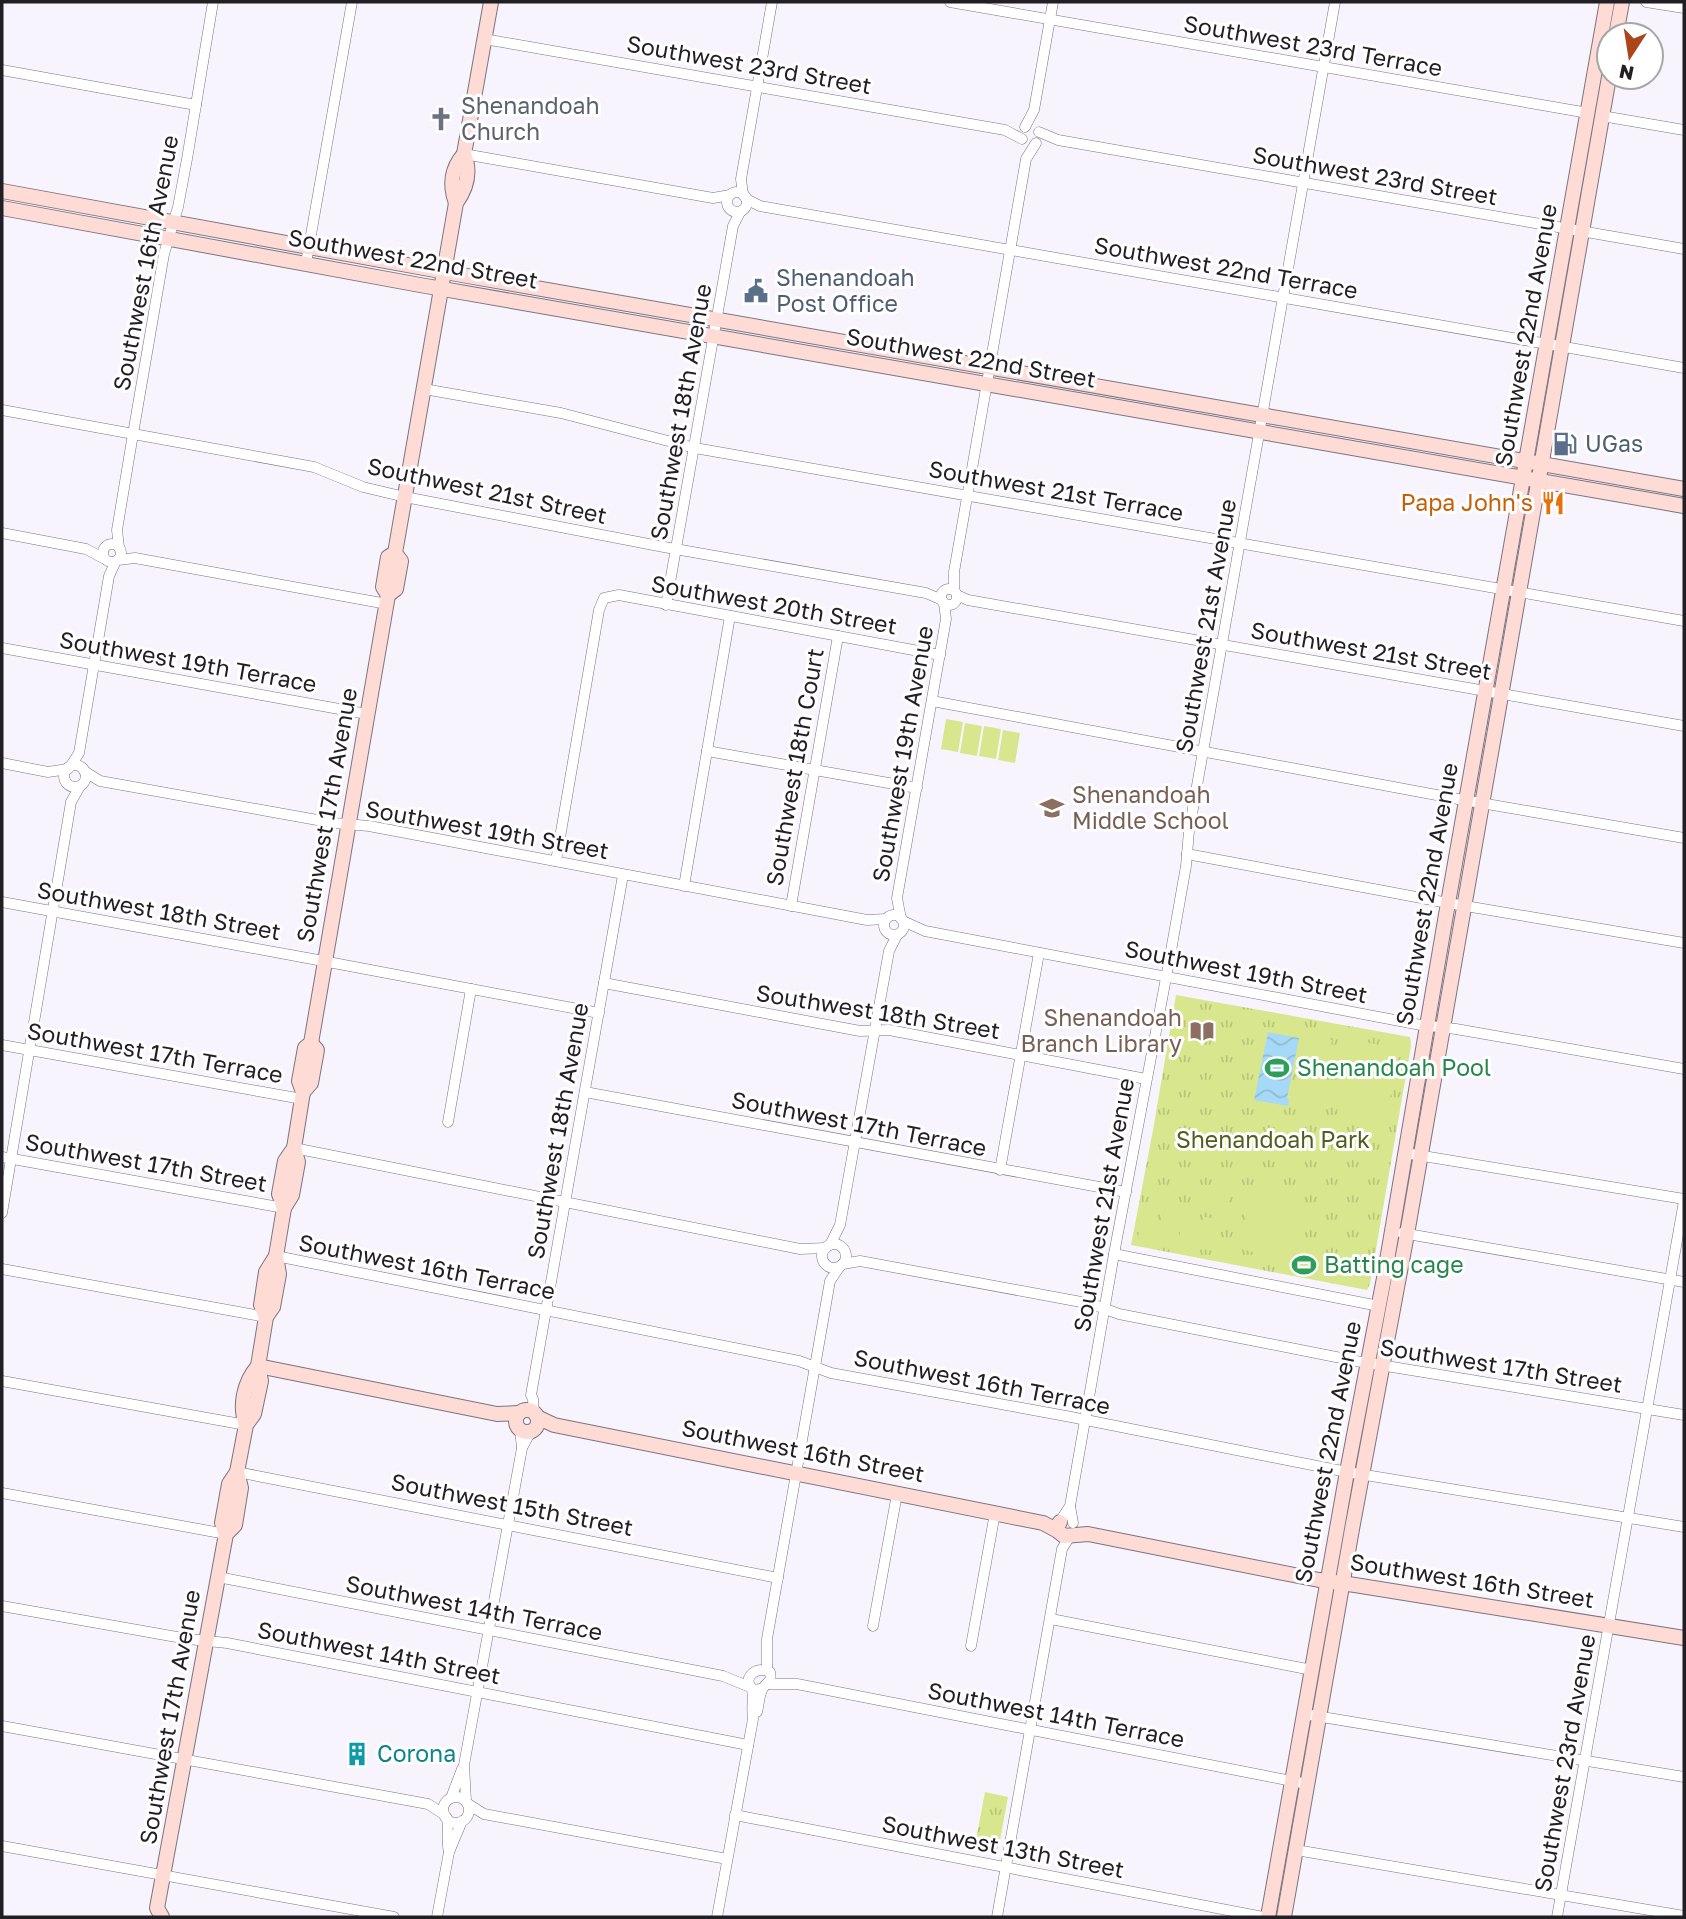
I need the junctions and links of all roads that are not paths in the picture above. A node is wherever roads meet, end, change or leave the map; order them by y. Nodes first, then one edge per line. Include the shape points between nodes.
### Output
1 (213, 2) edge
2 (352, 2) edge
3 (491, 2) edge
4 (772, 2) edge
5 (950, 2) edge
6 (1053, 2) edge
7 (1335, 2) edge
8 (1607, 2) edge
9 (1622, 2) edge
10 (1646, 2) edge
11 (1684, 8) edge
12 (1050, 19) junction
13 (1619, 21) edge
14 (484, 39) junction
15 (1324, 67) junction
16 (2, 70) edge
17 (757, 86) junction
18 (1604, 91) edge
19 (196, 105) junction
20 (1034, 110) junction
21 (1595, 114) junction
22 (1024, 128) junction
23 (1684, 130) edge
24 (1007, 131) junction
25 (1037, 136) junction
26 (1022, 140) junction
27 (464, 155) junction
28 (1026, 159) junction
29 (1303, 183) junction
30 (2, 191) edge
31 (737, 202) junction
32 (2, 208) edge
33 (173, 222) junction
34 (1575, 230) junction
35 (168, 239) junction
36 (309, 247) junction
37 (1684, 249) edge
38 (1010, 250) junction
39 (306, 263) junction
40 (444, 272) junction
41 (441, 289) junction
42 (1283, 298) junction
43 (716, 319) junction
44 (713, 337) junction
45 (1555, 345) junction
46 (989, 367) junction
47 (1684, 368) edge
48 (986, 384) junction
49 (424, 389) junction
50 (2, 410) edge
51 (1263, 415) junction
52 (1259, 432) junction
53 (133, 434) junction
54 (695, 448) junction
55 (1534, 462) junction
56 (1523, 478) junction
57 (1538, 481) junction
58 (1684, 489) edge
59 (967, 495) junction
60 (405, 497) junction
61 (1684, 506) edge
62 (117, 531) junction
63 (2, 533) edge
64 (1241, 543) junction
65 (106, 545) junction
66 (86, 549) junction
67 (677, 549) junction
68 (114, 556) junction
69 (1504, 590) junction
70 (1519, 592) junction
71 (949, 597) junction
72 (387, 599) junction
73 (666, 604) junction
74 (730, 616) junction
75 (1684, 621) edge
76 (838, 636) junction
77 (1222, 645) junction
78 (2, 648) edge
79 (940, 655) junction
80 (94, 665) junction
81 (1486, 691) junction
82 (1501, 694) junction
83 (932, 701) junction
84 (367, 715) junction
85 (1684, 726) edge
86 (707, 751) junction
87 (1203, 751) junction
88 (79, 753) junction
89 (2, 763) edge
90 (69, 768) junction
91 (83, 770) junction
92 (815, 770) junction
93 (48, 772) junction
94 (100, 780) junction
95 (67, 783) junction
96 (81, 785) junction
97 (917, 789) junction
98 (1466, 800) junction
99 (71, 802) junction
100 (1481, 803) junction
101 (349, 825) junction
102 (1684, 838) edge
103 (1187, 854) junction
104 (556, 862) junction
105 (623, 875) junction
106 (684, 886) junction
107 (897, 898) junction
108 (2, 902) edge
109 (1448, 903) junction
110 (1463, 905) junction
111 (791, 906) junction
112 (53, 912) junction
113 (902, 920) junction
114 (890, 928) junction
115 (925, 932) junction
116 (1684, 943) edge
117 (1039, 953) junction
118 (325, 961) junction
119 (1166, 977) junction
120 (604, 983) junction
121 (471, 989) junction
122 (599, 1013) junction
123 (1427, 1026) junction
124 (1443, 1028) junction
125 (875, 1031) junction
126 (2, 1045) edge
127 (30, 1050) junction
128 (1020, 1055) junction
129 (1684, 1069) edge
130 (1146, 1079) junction
131 (585, 1092) junction
132 (303, 1096) junction
133 (448, 1122) dead end
134 (856, 1143) junction
135 (294, 1148) junction
136 (1405, 1153) junction
137 (1421, 1156) junction
138 (7, 1157) edge
139 (1000, 1170) junction
140 (1126, 1192) junction
141 (1684, 1200) edge
142 (565, 1202) junction
143 (284, 1208) junction
144 (2, 1213) edge
145 (840, 1225) junction
146 (1391, 1231) junction
147 (1407, 1234) junction
148 (828, 1247) junction
149 (805, 1250) junction
150 (844, 1250) junction
151 (1114, 1254) junction
152 (276, 1256) junction
153 (860, 1261) junction
154 (824, 1262) junction
155 (842, 1265) junction
156 (2, 1269) edge
157 (1670, 1280) junction
158 (830, 1281) junction
159 (1684, 1282) edge
160 (1379, 1306) junction
161 (1104, 1309) junction
162 (545, 1310) junction
163 (266, 1317) junction
164 (1375, 1364) junction
165 (258, 1366) junction
166 (815, 1367) junction
167 (2, 1381) edge
168 (1648, 1409) junction
169 (1684, 1415) edge
170 (1085, 1420) junction
171 (527, 1421) junction
172 (246, 1425) junction
173 (237, 1472) junction
174 (1347, 1472) junction
175 (796, 1473) junction
176 (1362, 1474) junction
177 (2, 1493) edge
178 (897, 1493) junction
179 (995, 1513) junction
180 (1628, 1518) junction
181 (508, 1524) junction
182 (1684, 1527) edge
183 (1065, 1531) junction
184 (226, 1534) junction
185 (218, 1577) junction
186 (779, 1578) junction
187 (1327, 1582) junction
188 (1342, 1583) junction
189 (2, 1606) edge
190 (1051, 1619) junction
191 (873, 1626) dead end
192 (1609, 1626) junction
193 (489, 1630) junction
194 (1684, 1638) edge
195 (207, 1642) junction
196 (971, 1646) dead end
197 (1312, 1670) junction
198 (761, 1672) junction
199 (723, 1676) junction
200 (797, 1684) junction
201 (758, 1687) junction
202 (477, 1692) junction
203 (1304, 1714) junction
204 (1319, 1717) junction
205 (2, 1726) edge
206 (1030, 1730) junction
207 (748, 1745) junction
208 (185, 1760) junction
209 (1585, 1761) junction
210 (464, 1765) junction
211 (1684, 1777) edge
212 (1300, 1783) junction
213 (449, 1799) junction
214 (467, 1802) junction
215 (428, 1804) junction
216 (484, 1814) junction
217 (735, 1815) junction
218 (446, 1817) junction
219 (464, 1820) junction
220 (2, 1846) edge
221 (1296, 1850) junction
222 (449, 1852) junction
223 (727, 1859) junction
224 (1005, 1868) junction
225 (164, 1875) junction
226 (1561, 1896) junction
227 (156, 1914) edge
228 (1684, 1916) edge
229 (394, 1917) edge
230 (437, 1917) edge
231 (717, 1917) edge
232 (997, 1917) edge
233 (1263, 1917) edge
234 (1268, 1917) edge
235 (1284, 1917) edge
236 (1557, 1917) edge

1 - 19 street, Southwest 16th Avenue
2 - 36 street
3 - 14 main road, Southwest 17th Avenue
4 - 17 street, Southwest 18th Avenue
5 - 12 street, Southwest 23rd Terrace
6 - 12 street
7 - 15 street, Southwest 21st Avenue
8 - 21 main road, Southwest 22nd Avenue
9 - 13 main road
10 - 11 street
12 - 15 street, Southwest 23rd Terrace
12 - 20 street
14 - 17 street, Southwest 23rd Street
14 - 27 main road, Southwest 17th Avenue
15 - 21 street, Southwest 23rd Terrace
15 - 29 street, Southwest 21st Avenue
16 - 19 street
17 - 24 street, Southwest 23rd Street
17 - 31 street, Southwest 18th Avenue
18 - 21 main road, Southwest 22nd Avenue
19 - 33 street, Southwest 16th Avenue
20 - 22 street
20 - 25 street
21 - 23 street, Southwest 23rd Terrace
21 - 34 main road, Southwest 22nd Avenue
22 - 24 street, Southwest 23rd Street
22 - 25 street via 1031,126
22 - 26 street
24 - 26 street, Southwest 23rd Street
25 - 26 street via 1029,145
25 - 28 street, Southwest 19th Avenue
25 - 29 street, Southwest 23rd Street
26 - 28 street, Southwest 19th Avenue
27 - 31 street, Southwest 22nd Terrace
27 - 40 main road, Southwest 17th Avenue via 468,166 464,192 456,203
28 - 38 street, Southwest 19th Avenue
29 - 34 street, Southwest 23rd Street
29 - 42 street, Southwest 21st Avenue
30 - 33 main road, Southwest 22nd Street
31 - 38 street, Southwest 22nd Terrace
31 - 43 street, Southwest 18th Avenue
32 - 35 main road, Southwest 22nd Street
33 - 35 street, Southwest 16th Avenue
33 - 36 main road, Southwest 22nd Street
34 - 37 street, Southwest 23rd Street
34 - 45 main road, Southwest 22nd Avenue
35 - 39 main road, Southwest 22nd Street
35 - 53 street, Southwest 16th Avenue
36 - 39 street
36 - 40 main road, Southwest 22nd Street
38 - 42 street, Southwest 22nd Terrace
38 - 46 street, Southwest 19th Avenue
39 - 41 main road, Southwest 22nd Street
40 - 41 main road, Southwest 17th Avenue
40 - 43 main road, Southwest 22nd Street
41 - 44 main road, Southwest 22nd Street
41 - 49 main road, Southwest 17th Avenue
42 - 45 street, Southwest 22nd Terrace
42 - 51 street, Southwest 21st Avenue
43 - 44 street, Southwest 18th Avenue
43 - 46 main road, Southwest 22nd Street
44 - 48 main road, Southwest 22nd Street
44 - 54 street, Southwest 18th Avenue
45 - 47 street, Southwest 22nd Terrace
45 - 55 main road, Southwest 22nd Avenue
46 - 48 street, Southwest 19th Avenue
46 - 51 main road, Southwest 22nd Street
48 - 52 main road, Southwest 22nd Street
48 - 59 street, Southwest 19th Avenue
49 - 54 street, Southwest 21st Terrace via 561,413
49 - 60 main road, Southwest 17th Avenue
50 - 53 street, Southwest 21st Street
51 - 52 street, Southwest 21st Avenue
51 - 55 main road, Southwest 22nd Street
52 - 56 main road, Southwest 22nd Street
52 - 64 street, Southwest 21st Avenue
53 - 60 street, Southwest 21st Street via 314,467 363,487
53 - 62 street, Southwest 16th Avenue
54 - 59 street, Southwest 21st Terrace
54 - 67 street, Southwest 18th Avenue
55 - 56 main road, Southwest 22nd Avenue
55 - 57 main road, Southwest 22nd Avenue
55 - 58 main road, Southwest 22nd Street
56 - 57 main road, Southwest 22nd Street
56 - 69 main road, Southwest 22nd Avenue
57 - 61 main road, Southwest 22nd Street
57 - 70 main road, Southwest 22nd Avenue
59 - 64 street, Southwest 21st Terrace
59 - 71 street, Southwest 19th Avenue
60 - 67 street, Southwest 21st Street
60 - 72 main road, Southwest 17th Avenue via 395,553 401,561 396,589
62 - 65 street, Southwest 16th Avenue
62 - 68 street, Southwest 16th Avenue
63 - 66 street
64 - 69 street, Southwest 21st Terrace
64 - 77 street, Southwest 21st Avenue
65 - 66 street
65 - 68 street via 114,544
66 - 68 street
67 - 71 street, Southwest 21st Street
67 - 73 street, Southwest 18th Avenue
68 - 72 street
68 - 80 street
69 - 70 street, Southwest 21st Terrace
69 - 81 main road, Southwest 22nd Avenue
70 - 75 street, Southwest 21st Terrace
70 - 82 main road, Southwest 22nd Avenue
71 - 77 street, Southwest 21st Street
71 - 79 street, Southwest 19th Avenue
72 - 84 main road, Southwest 17th Avenue
73 - 74 street, Southwest 20th Street
73 - 104 street, Southwest 20th Street via 619,595 602,600
74 - 76 street, Southwest 20th Street
74 - 86 street
76 - 79 street, Southwest 20th Street
76 - 92 street, Southwest 18th Court
77 - 81 street, Southwest 21st Street
77 - 87 street, Southwest 21st Avenue
78 - 80 street, Southwest 19th Terrace
79 - 83 street, Southwest 19th Avenue
80 - 84 street, Southwest 19th Terrace
80 - 88 street
81 - 82 street, Southwest 21st Street
81 - 98 main road, Southwest 22nd Avenue
82 - 85 street, Southwest 21st Street
82 - 100 main road, Southwest 22nd Avenue
83 - 87 street
83 - 97 street, Southwest 19th Avenue
84 - 101 main road, Southwest 17th Avenue
86 - 92 street
86 - 106 street
87 - 98 street
87 - 103 street, Southwest 21st Avenue
88 - 90 street
88 - 91 street
89 - 93 street
90 - 91 street
90 - 93 street
90 - 95 street
91 - 94 street, Southwest 19th Street
91 - 96 street via 86,778
92 - 97 street
92 - 111 street, Southwest 18th Court
93 - 95 street
94 - 96 street, Southwest 19th Street
94 - 101 street, Southwest 19th Street
95 - 96 street
95 - 99 street
96 - 99 street
97 - 107 street, Southwest 19th Avenue
98 - 100 street
98 - 109 main road, Southwest 22nd Avenue
99 - 112 street
100 - 102 street
100 - 110 main road, Southwest 22nd Avenue
101 - 104 street, Southwest 19th Street
101 - 118 main road, Southwest 17th Avenue
103 - 109 street
103 - 119 street, Southwest 21st Avenue
104 - 105 street, Southwest 19th Street
105 - 106 street, Southwest 19th Street
105 - 120 street, Southwest 18th Avenue
106 - 111 street, Southwest 19th Street
107 - 113 street, Southwest 19th Avenue
107 - 114 street, Southwest 19th Avenue
108 - 112 street, Southwest 18th Street
109 - 110 street
109 - 123 main road, Southwest 22nd Avenue
110 - 116 street
110 - 124 main road, Southwest 22nd Avenue
111 - 114 street, Southwest 19th Street
112 - 118 street, Southwest 18th Street
112 - 127 street
113 - 114 street via 903,928
113 - 114 street, Southwest 19th Street via 895,916
113 - 115 street, Southwest 19th Street
114 - 115 street, Southwest 19th Street
114 - 125 street, Southwest 19th Avenue
115 - 117 street, Southwest 19th Street
117 - 119 street, Southwest 19th Street
117 - 128 street
118 - 121 street, Southwest 18th Street
118 - 132 main road, Southwest 17th Avenue via 312,1043 317,1050 311,1083
119 - 123 street, Southwest 19th Street
119 - 130 street, Southwest 21st Avenue
120 - 122 street, Southwest 18th Avenue
120 - 125 street, Southwest 18th Street
121 - 122 street, Southwest 18th Street
121 - 133 street
122 - 131 street, Southwest 18th Avenue
123 - 124 street, Southwest 19th Street
123 - 136 main road, Southwest 22nd Avenue
124 - 129 street, Southwest 19th Street
124 - 137 main road, Southwest 22nd Avenue
125 - 128 street, Southwest 18th Street
125 - 134 street, Southwest 19th Avenue
126 - 127 street, Southwest 17th Terrace
127 - 132 street, Southwest 17th Terrace
127 - 138 street
128 - 130 street, Southwest 18th Street
128 - 139 street
130 - 140 street, Southwest 21st Avenue
131 - 134 street, Southwest 17th Terrace
131 - 142 street, Southwest 18th Avenue
132 - 135 main road, Southwest 17th Avenue
134 - 139 street, Southwest 17th Terrace
134 - 145 street, Southwest 19th Avenue
135 - 142 street, Southwest 17th Street
135 - 143 main road, Southwest 17th Avenue via 298,1163 292,1195
136 - 137 street
136 - 146 main road, Southwest 22nd Avenue
137 - 141 street
137 - 147 main road, Southwest 22nd Avenue
138 - 143 street, Southwest 17th Street
138 - 144 street
139 - 140 street, Southwest 17th Terrace
140 - 151 street, Southwest 21st Avenue
141 - 157 street, Southwest 23rd Avenue
142 - 149 street, Southwest 17th Street
142 - 162 street, Southwest 18th Avenue
143 - 152 main road, Southwest 17th Avenue
145 - 148 street, Southwest 19th Avenue
145 - 150 street, Southwest 19th Avenue
146 - 147 street
146 - 160 main road, Southwest 22nd Avenue
147 - 157 street
147 - 164 main road, Southwest 22nd Avenue
148 - 149 street, Southwest 17th Street
148 - 150 street via 837,1245
148 - 154 street
149 - 154 street, Southwest 17th Street
150 - 153 street, Southwest 17th Street
150 - 155 street
151 - 160 street
151 - 161 street, Southwest 21st Avenue
152 - 162 street, Southwest 16th Terrace
152 - 163 main road, Southwest 17th Avenue via 279,1273 274,1307
153 - 155 street, Southwest 17th Street
153 - 161 street, Southwest 17th Street
154 - 155 street via 832,1268
154 - 158 street
155 - 158 street
156 - 163 street
157 - 159 street
157 - 168 street, Southwest 23rd Avenue
158 - 166 street
160 - 164 main road, Southwest 22nd Avenue
161 - 164 street, Southwest 17th Street
161 - 170 street, Southwest 21st Avenue
162 - 166 street, Southwest 16th Terrace
162 - 171 street, Southwest 18th Avenue via 527,1398
163 - 165 main road, Southwest 17th Avenue
164 - 168 street, Southwest 17th Street
164 - 174 main road, Southwest 22nd Avenue
164 - 176 main road, Southwest 22nd Avenue
165 - 171 main road, Southwest 16th Street
165 - 172 main road, Southwest 17th Avenue via 259,1392
166 - 170 street, Southwest 16th Terrace
166 - 175 street
167 - 172 street
168 - 169 street, Southwest 17th Street
168 - 180 street, Southwest 23rd Avenue
170 - 174 street, Southwest 16th Terrace
170 - 183 street, Southwest 21st Avenue
171 - 175 main road, Southwest 16th Street
171 - 181 street
172 - 173 main road, Southwest 17th Avenue
173 - 181 street, Southwest 15th Street
173 - 184 main road, Southwest 17th Avenue via 241,1488 235,1525
174 - 176 street, Southwest 16th Terrace
174 - 187 main road, Southwest 22nd Avenue
175 - 178 main road, Southwest 16th Street
175 - 186 street
176 - 180 street, Southwest 16th Terrace
176 - 188 main road, Southwest 22nd Avenue
177 - 184 street
178 - 179 main road, Southwest 16th Street
178 - 191 street
179 - 183 main road, Southwest 16th Street
179 - 196 street
180 - 182 street, Southwest 16th Terrace
180 - 192 street, Southwest 23rd Avenue
181 - 186 street, Southwest 15th Street
181 - 193 street
183 - 187 main road, Southwest 16th Street
183 - 190 street, Southwest 21st Avenue
184 - 185 main road, Southwest 17th Avenue
185 - 193 street, Southwest 14th Terrace
185 - 195 main road, Southwest 17th Avenue
186 - 198 street
187 - 188 main road, Southwest 16th Street
187 - 197 main road, Southwest 22nd Avenue
188 - 192 main road, Southwest 16th Street
188 - 204 main road, Southwest 22nd Avenue
189 - 195 street, Southwest 14th Street
190 - 197 street
190 - 206 street, Southwest 21st Avenue
192 - 194 main road, Southwest 16th Street
192 - 209 street, Southwest 23rd Avenue
193 - 199 street, Southwest 14th Terrace
193 - 202 street
195 - 202 street, Southwest 14th Street
195 - 208 main road, Southwest 17th Avenue
197 - 203 main road, Southwest 22nd Avenue
198 - 199 street, Southwest 14th Terrace
198 - 200 street, Southwest 14th Terrace
198 - 201 street via 749,1681
198 - 201 street via 771,1678
199 - 201 street, Southwest 14th Terrace
200 - 201 street, Southwest 14th Terrace
200 - 206 street, Southwest 14th Terrace
201 - 207 street
202 - 207 street, Southwest 14th Street
202 - 210 street
203 - 204 street
203 - 212 main road, Southwest 22nd Avenue
204 - 209 street
204 - 212 main road, Southwest 22nd Avenue
205 - 208 street
206 - 212 street, Southwest 14th Terrace
206 - 224 street, Southwest 21st Avenue
207 - 217 street
208 - 215 street
208 - 225 main road, Southwest 17th Avenue
209 - 211 street
209 - 226 street, Southwest 23rd Avenue
210 - 213 street
210 - 214 street
212 - 221 main road, Southwest 22nd Avenue
212 - 234 main road, Southwest 22nd Avenue
213 - 214 street via 459,1797
213 - 215 street
213 - 218 street via 444,1807
214 - 216 street
214 - 219 street via 469,1812
215 - 218 street
216 - 219 street
216 - 223 street
217 - 223 street
217 - 224 street, Southwest 13th Street
218 - 219 street via 454,1822
218 - 222 street
219 - 222 street
220 - 225 street
221 - 226 street
221 - 235 main road, Southwest 22nd Avenue
222 - 230 street
223 - 231 street
224 - 232 street, Southwest 21st Avenue
224 - 233 street, Southwest 13th Street
225 - 227 main road, Southwest 17th Avenue
225 - 229 street
226 - 228 street
226 - 236 street, Southwest 23rd Avenue

